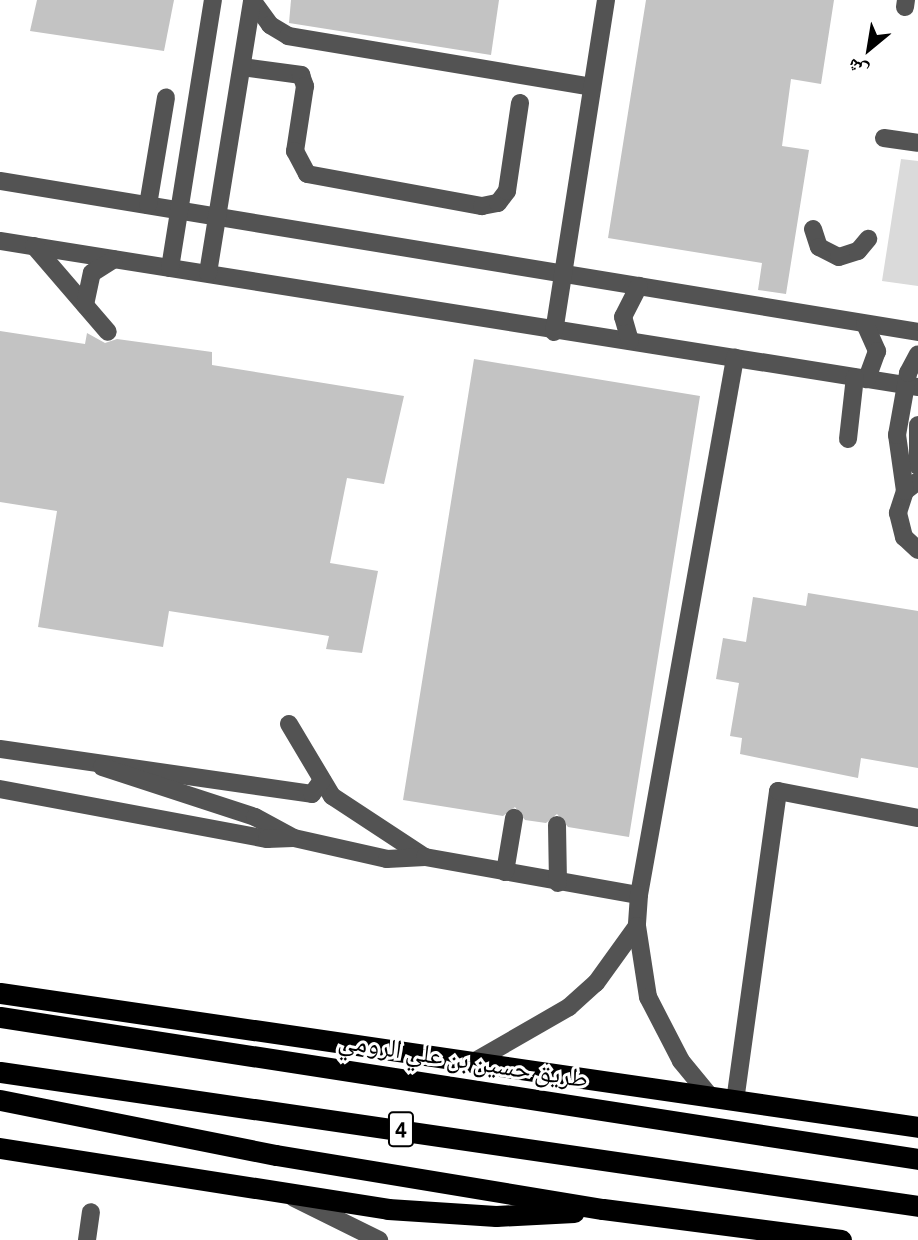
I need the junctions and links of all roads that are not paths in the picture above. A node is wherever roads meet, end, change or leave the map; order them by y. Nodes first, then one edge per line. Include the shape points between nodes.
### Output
1 (213, 0) edge
2 (252, 0) edge
3 (606, 0) edge
4 (242, 67) junction
5 (592, 87) junction
6 (166, 97) dead end
7 (520, 103) dead end
8 (884, 138) dead end
9 (918, 143) edge
10 (0, 181) edge
11 (148, 205) junction
12 (179, 211) junction
13 (220, 217) junction
14 (813, 229) dead end
15 (867, 239) dead end
16 (0, 241) edge
17 (34, 246) junction
18 (114, 258) junction
19 (170, 268) junction
20 (208, 273) junction
21 (562, 276) junction
22 (639, 286) junction
23 (85, 305) junction
24 (866, 324) junction
25 (108, 332) dead end
26 (554, 332) junction
27 (918, 332) edge
28 (630, 341) junction
29 (918, 354) edge
30 (735, 358) junction
31 (861, 378) junction
32 (912, 386) edge
33 (918, 425) edge
34 (848, 439) dead end
35 (918, 466) edge
36 (912, 486) edge
37 (918, 550) edge
38 (289, 724) dead end
39 (0, 749) edge
40 (102, 767) junction
41 (322, 780) junction
42 (0, 789) edge
43 (514, 818) dead end
44 (918, 818) edge
45 (558, 825) dead end
46 (294, 838) junction
47 (425, 857) junction
48 (505, 872) junction
49 (558, 883) junction
50 (639, 895) junction
51 (637, 926) junction
52 (0, 993) edge
53 (0, 1017) edge
54 (477, 1060) junction
55 (0, 1072) edge
56 (723, 1095) junction
57 (0, 1100) edge
58 (918, 1116) edge
59 (918, 1127) edge
60 (0, 1148) edge
61 (918, 1159) edge
62 (281, 1192) junction
63 (918, 1206) edge
64 (603, 1209) junction
65 (90, 1212) dead end
66 (87, 1240) edge
67 (379, 1240) edge
68 (841, 1240) edge

1 - 12 street
2 - 4 street
2 - 5 street via 270,25 288,36
3 - 5 street
4 - 7 street via 301,75 305,86 295,151 307,174 482,206 498,203 507,191
4 - 13 street
5 - 21 street
6 - 11 street
8 - 9 street
10 - 11 street
11 - 12 street
12 - 13 street
12 - 19 street
13 - 20 street
13 - 21 street
14 - 15 street via 819,247 839,257 858,251
16 - 17 street
17 - 18 street
17 - 23 street
18 - 19 street
18 - 23 street via 92,273
19 - 20 street
20 - 26 street
21 - 22 street
21 - 26 street
22 - 24 street
22 - 28 street via 623,317
23 - 25 street
24 - 27 street
24 - 31 street via 877,351
26 - 28 street
28 - 30 street
29 - 32 street
30 - 31 street
30 - 50 street
31 - 32 street
31 - 34 street
32 - 36 street via 897,447
33 - 35 street
36 - 37 street via 899,526
38 - 41 street
39 - 40 street
40 - 41 street via 176,771 312,794
40 - 46 street via 255,817
41 - 47 street via 332,796
42 - 46 street via 267,839
43 - 48 street
44 - 56 street via 778,791
45 - 49 street
46 - 47 street via 387,859
47 - 48 street
48 - 49 street
49 - 50 street
50 - 51 street
51 - 54 street via 596,983 569,1007
51 - 56 street via 641,970 662,1030
52 - 54 highway
53 - 61 highway, طريق حسين بن علي الرومي / 4
54 - 56 highway
55 - 63 highway, 4
56 - 58 highway
56 - 59 highway
57 - 64 highway via 276,1154
60 - 62 highway
62 - 64 highway via 442,1214
62 - 67 street
64 - 68 highway
65 - 66 street

